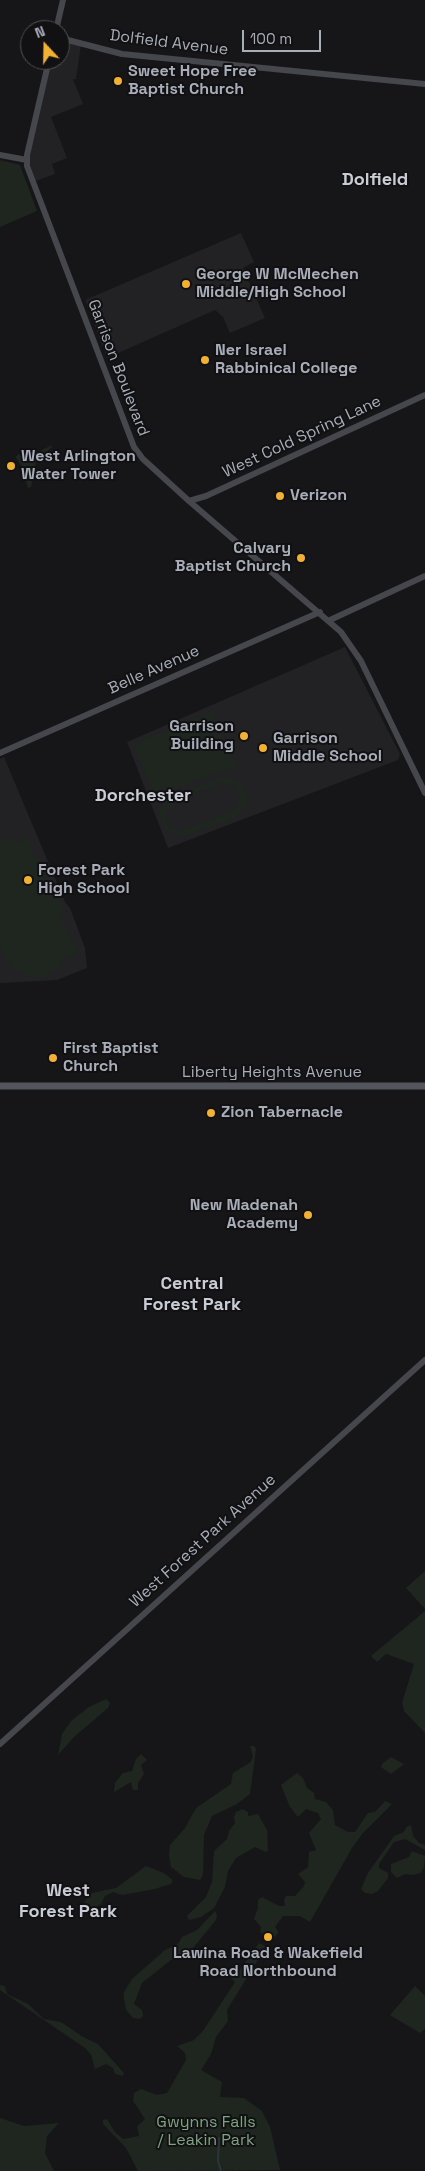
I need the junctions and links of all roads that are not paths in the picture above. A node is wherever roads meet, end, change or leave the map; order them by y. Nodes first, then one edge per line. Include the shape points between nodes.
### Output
1 (63, 0) edge
2 (58, 20) edge
3 (70, 41) edge
4 (47, 70) edge
5 (425, 84) edge
6 (0, 154) edge
7 (27, 160) junction
8 (425, 395) edge
9 (189, 501) junction
10 (425, 576) edge
11 (320, 612) junction
12 (330, 620) junction
13 (0, 753) edge
14 (425, 793) edge
15 (0, 1086) edge
16 (425, 1086) edge
17 (425, 1360) edge
18 (0, 1744) edge

1 - 2 main road
3 - 5 main road, Dolfield Avenue via 122,54
4 - 7 main road, Garrison Boulevard
6 - 7 main road
7 - 9 main road, Garrison Boulevard via 44,213 134,447
8 - 9 main road, West Cold Spring Lane
9 - 11 main road, Garrison Boulevard
10 - 12 main road
11 - 12 main road, Garrison Boulevard
11 - 13 main road, Belle Avenue
12 - 14 main road, Garrison Boulevard via 356,651
15 - 16 main road, Liberty Heights Avenue
17 - 18 main road, West Forest Park Avenue

